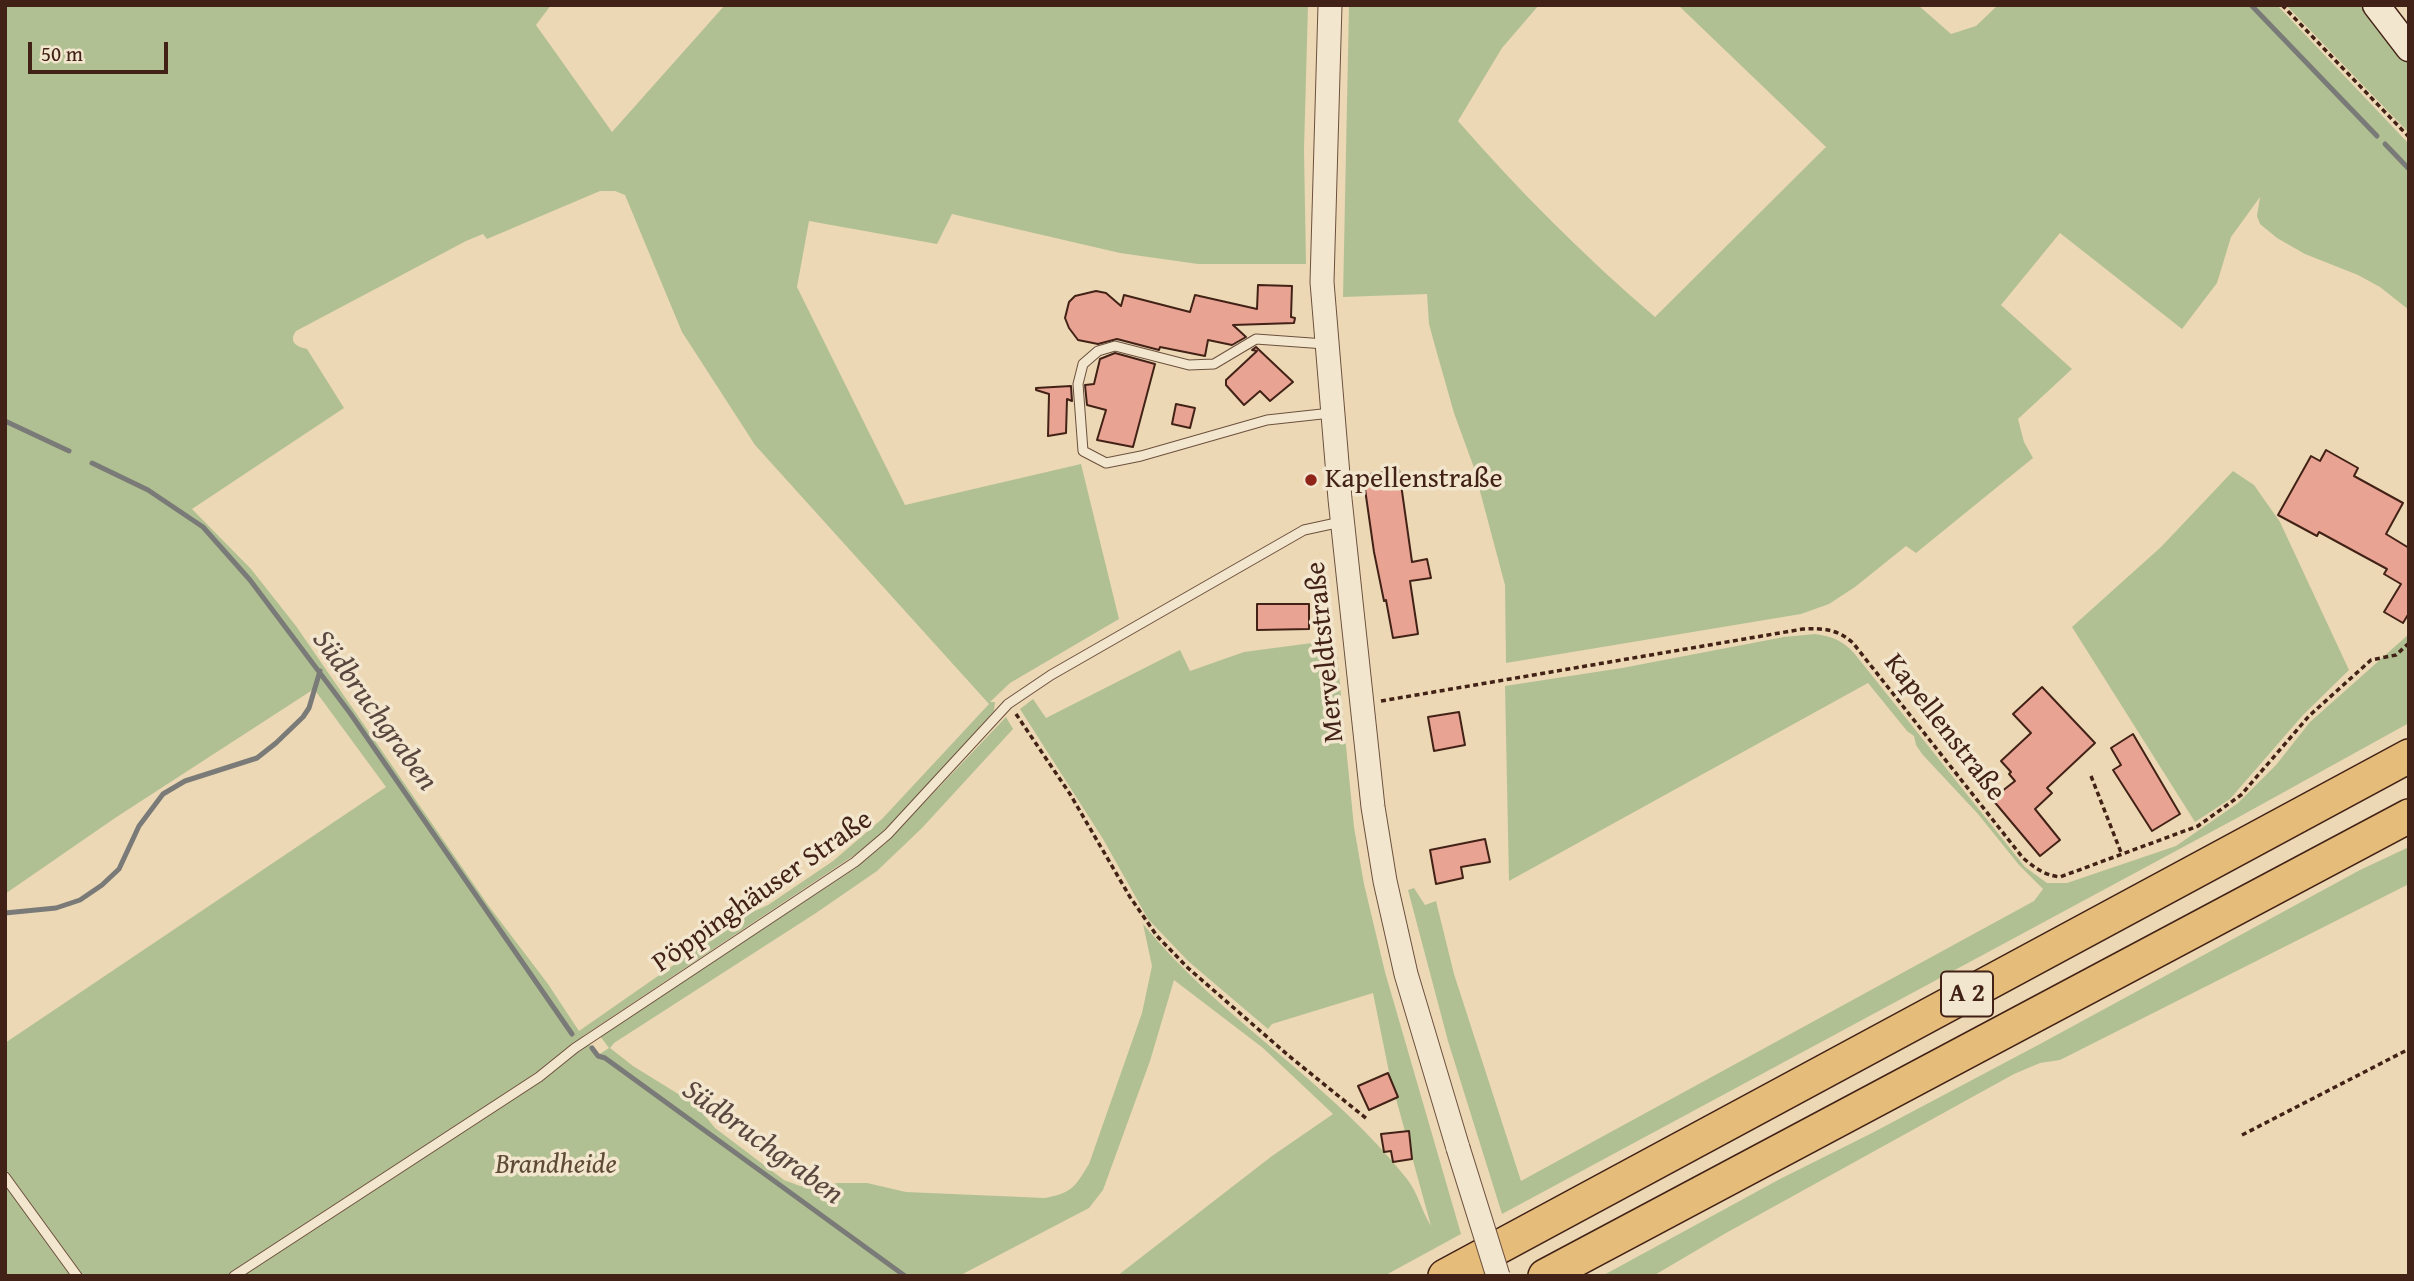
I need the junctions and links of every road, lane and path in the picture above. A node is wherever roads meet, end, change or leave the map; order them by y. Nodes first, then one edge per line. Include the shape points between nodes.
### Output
1 (1330, 5) edge
2 (2282, 5) edge
3 (2376, 5) edge
4 (2409, 48) edge
5 (2409, 137) edge
6 (1328, 344) junction
7 (1333, 413) junction
8 (1343, 521) junction
9 (2409, 643) edge
10 (1008, 704) junction
11 (1361, 705) junction
12 (2409, 757) edge
13 (2091, 776) dead end
14 (2409, 816) edge
15 (2409, 826) edge
16 (2370, 837) junction
17 (2122, 855) junction
18 (2409, 1049) edge
19 (1367, 1119) dead end
20 (2242, 1135) dead end
21 (5, 1177) edge
22 (77, 1276) edge
23 (234, 1276) edge
24 (1445, 1276) edge
25 (1498, 1276) edge
26 (1545, 1276) edge

1 - 6 street, Merveldtstraße via 1322,282
2 - 5 path
3 - 4 main road
6 - 7 street, Merveldtstraße
6 - 7 lane via 1256,339 1214,364 1189,365 1115,346 1098,351 1083,364 1078,384 1083,451 1106,463 1267,420
7 - 8 street, Merveldtstraße
8 - 10 lane, Pöppinghäuser Straße via 1304,530
8 - 11 street, Merveldtstraße
9 - 17 path, Kapellenstraße via 2396,655 2371,660 2309,716 2230,804 2198,826
10 - 19 path via 1070,794 1129,897 1157,936 1188,968
10 - 23 lane, Pöppinghäuser Straße via 888,834 855,862 575,1048 539,1077
11 - 17 path, Kapellenstraße via 1824,629 1853,643 2036,870 2066,876
11 - 25 street, Merveldtstraße, bridge via 1385,881 1406,974
12 - 24 highway, A 2
13 - 17 path
14 - 16 highway, A 2
15 - 16 highway
16 - 26 highway, A 2
18 - 20 path
21 - 22 lane

